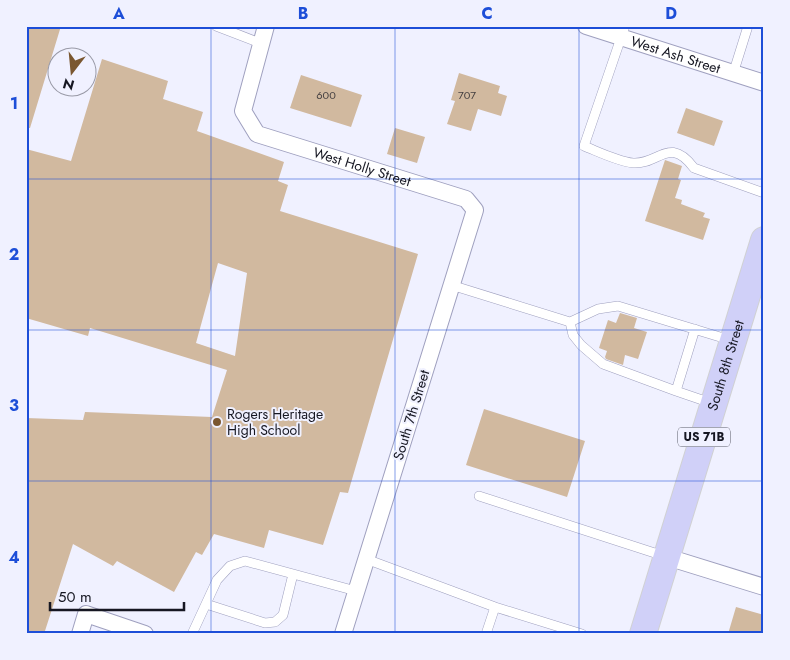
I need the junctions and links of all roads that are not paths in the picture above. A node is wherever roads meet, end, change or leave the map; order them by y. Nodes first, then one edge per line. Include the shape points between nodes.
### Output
1 (216, 26) edge
2 (266, 26) edge
3 (586, 26) edge
4 (748, 26) edge
5 (624, 32) edge
6 (260, 43) junction
7 (733, 74) junction
8 (764, 83) edge
9 (764, 193) edge
10 (466, 199) joint
11 (764, 240) edge
12 (452, 285) junction
13 (570, 322) junction
14 (695, 329) junction
15 (733, 340) junction
16 (676, 391) junction
17 (714, 403) junction
18 (479, 496) dead end
19 (667, 557) junction
20 (366, 559) junction
21 (293, 574) junction
22 (764, 587) edge
23 (356, 591) junction
24 (206, 604) junction
25 (495, 607) junction
26 (80, 634) edge
27 (145, 634) edge
28 (192, 634) edge
29 (342, 634) edge
30 (486, 634) edge
31 (582, 634) edge
32 (643, 634) edge

1 - 6 lane
2 - 6 street
3 - 5 street, West Ash Street
4 - 7 lane
5 - 7 street, West Ash Street
5 - 9 lane via 584,146 635,163 665,153 679,154 694,168
6 - 10 street, West Holly Street via 243,111 258,134
7 - 8 street, West Ash Street
10 - 12 street, South 7th Street via 475,210
11 - 15 main road, South 8th Street / US 71B
12 - 13 lane
12 - 20 street, South 7th Street
13 - 14 lane via 598,309 618,306
13 - 16 lane via 573,335 603,364
14 - 15 lane
14 - 16 lane
15 - 17 main road, South 8th Street / US 71B
16 - 17 lane
17 - 19 main road, South 8th Street / US 71B
18 - 19 lane
19 - 22 street
19 - 32 main road, South 8th Street / US 71B
20 - 23 street, South 7th Street
20 - 25 lane
21 - 23 lane
21 - 24 lane via 245,561 230,566 217,580
21 - 24 lane via 283,614 275,622 265,623
23 - 29 street, South 7th Street
24 - 28 lane
25 - 30 lane
25 - 31 lane
26 - 27 street via 86,614

